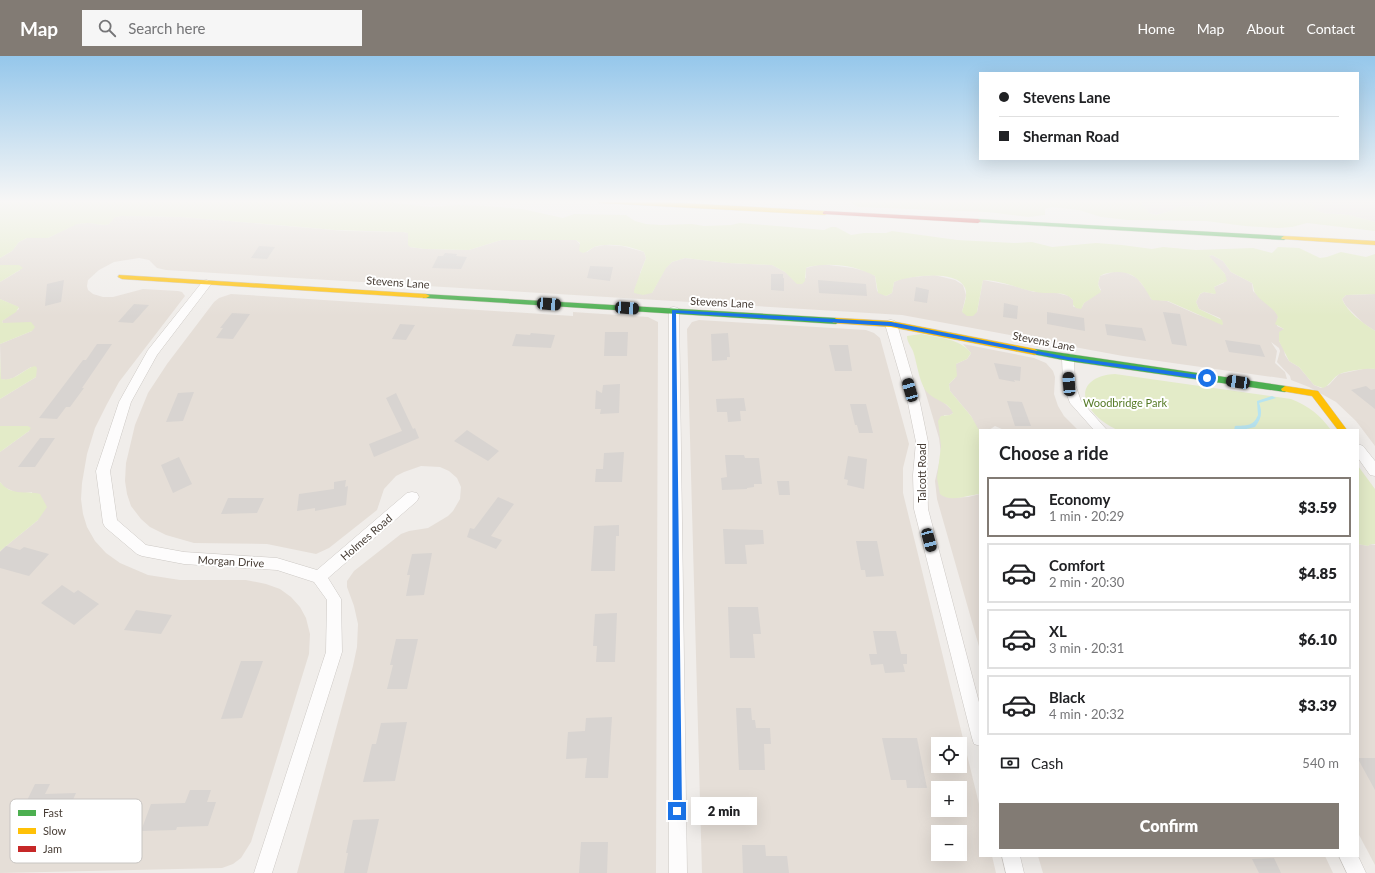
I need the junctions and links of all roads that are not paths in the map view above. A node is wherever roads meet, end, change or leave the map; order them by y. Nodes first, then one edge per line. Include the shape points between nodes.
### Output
1 (1304, 239) edge
2 (1375, 243) edge
3 (122, 277) dead end
4 (207, 283) junction
5 (674, 311) junction
6 (891, 324) junction
7 (1068, 358) junction
8 (1099, 429) edge
9 (1342, 429) edge
10 (1359, 450) edge
11 (1375, 471) edge
12 (412, 497) dead end
13 (320, 577) junction
14 (979, 734) edge
15 (1011, 857) edge
16 (1349, 857) edge
17 (263, 873) edge
18 (678, 873) edge
19 (1015, 873) edge
20 (1357, 873) edge

1 - 2 street
3 - 4 street, Stevens Lane
4 - 5 street, Stevens Lane
4 - 13 street, Morgan Drive via 152,353 125,402 102,471 110,523 142,550 184,558 277,564
5 - 6 street, Stevens Lane
5 - 18 street
6 - 7 street, Stevens Lane
6 - 14 street, Talcott Road via 914,403 922,442 921,509
7 - 8 street via 1069,384 1076,403
7 - 9 street, Stevens Lane via 1315,393
10 - 11 street
12 - 13 street, Holmes Road
13 - 17 street via 334,599 334,652
15 - 19 street
16 - 20 street

